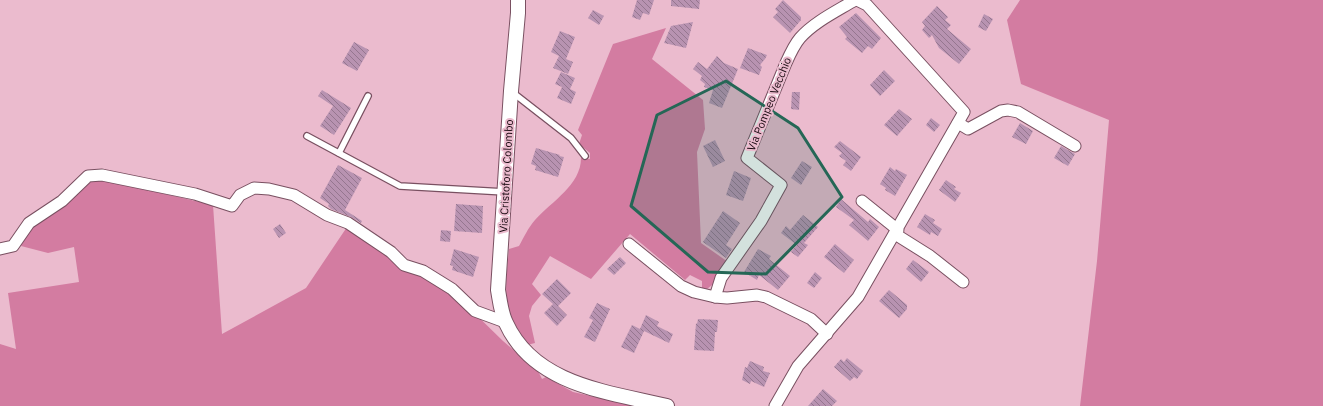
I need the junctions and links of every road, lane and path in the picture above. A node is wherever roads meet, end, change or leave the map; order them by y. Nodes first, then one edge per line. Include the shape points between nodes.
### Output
1 (518, 0) edge
2 (856, 0) edge
3 (511, 91) junction
4 (368, 96) dead end
5 (958, 123) junction
6 (307, 136) dead end
7 (1075, 146) dead end
8 (339, 153) junction
9 (585, 156) dead end
10 (505, 192) junction
11 (862, 201) dead end
12 (896, 232) junction
13 (629, 244) dead end
14 (0, 249) edge
15 (963, 282) dead end
16 (715, 297) junction
17 (505, 322) junction
18 (827, 334) junction
19 (667, 406) edge
20 (775, 406) edge

1 - 3 street, Via Cristoforo Colombo
2 - 5 street, Via Pompeo Vecchio via 867,5 964,112
2 - 16 street, Via Pompeo Vecchio via 812,27 792,49 747,158 781,185 761,221 720,278
3 - 9 lane via 570,138
3 - 10 street, Via Cristoforo Colombo
4 - 8 lane
5 - 7 street via 968,129 1001,111 1008,110 1018,112
5 - 12 street, Via Pompeo Vecchio
6 - 8 lane
8 - 10 lane via 400,186
10 - 17 street, Via Cristoforo Colombo via 498,290
11 - 12 street
12 - 15 street
12 - 18 street, Via Pompeo Vecchio via 858,297
13 - 16 street via 681,286
14 - 17 street via 13,246 29,223 62,201 88,176 102,175 195,194 232,206 240,195 254,188 269,189 294,195 327,215 348,223 391,252 404,265 423,271 452,289 475,311
16 - 18 street via 766,296 811,319
17 - 19 street, Via Cristoforo Colombo via 512,336 532,358 563,378 584,386
18 - 20 street, Via Pompeo Vecchio via 798,366

